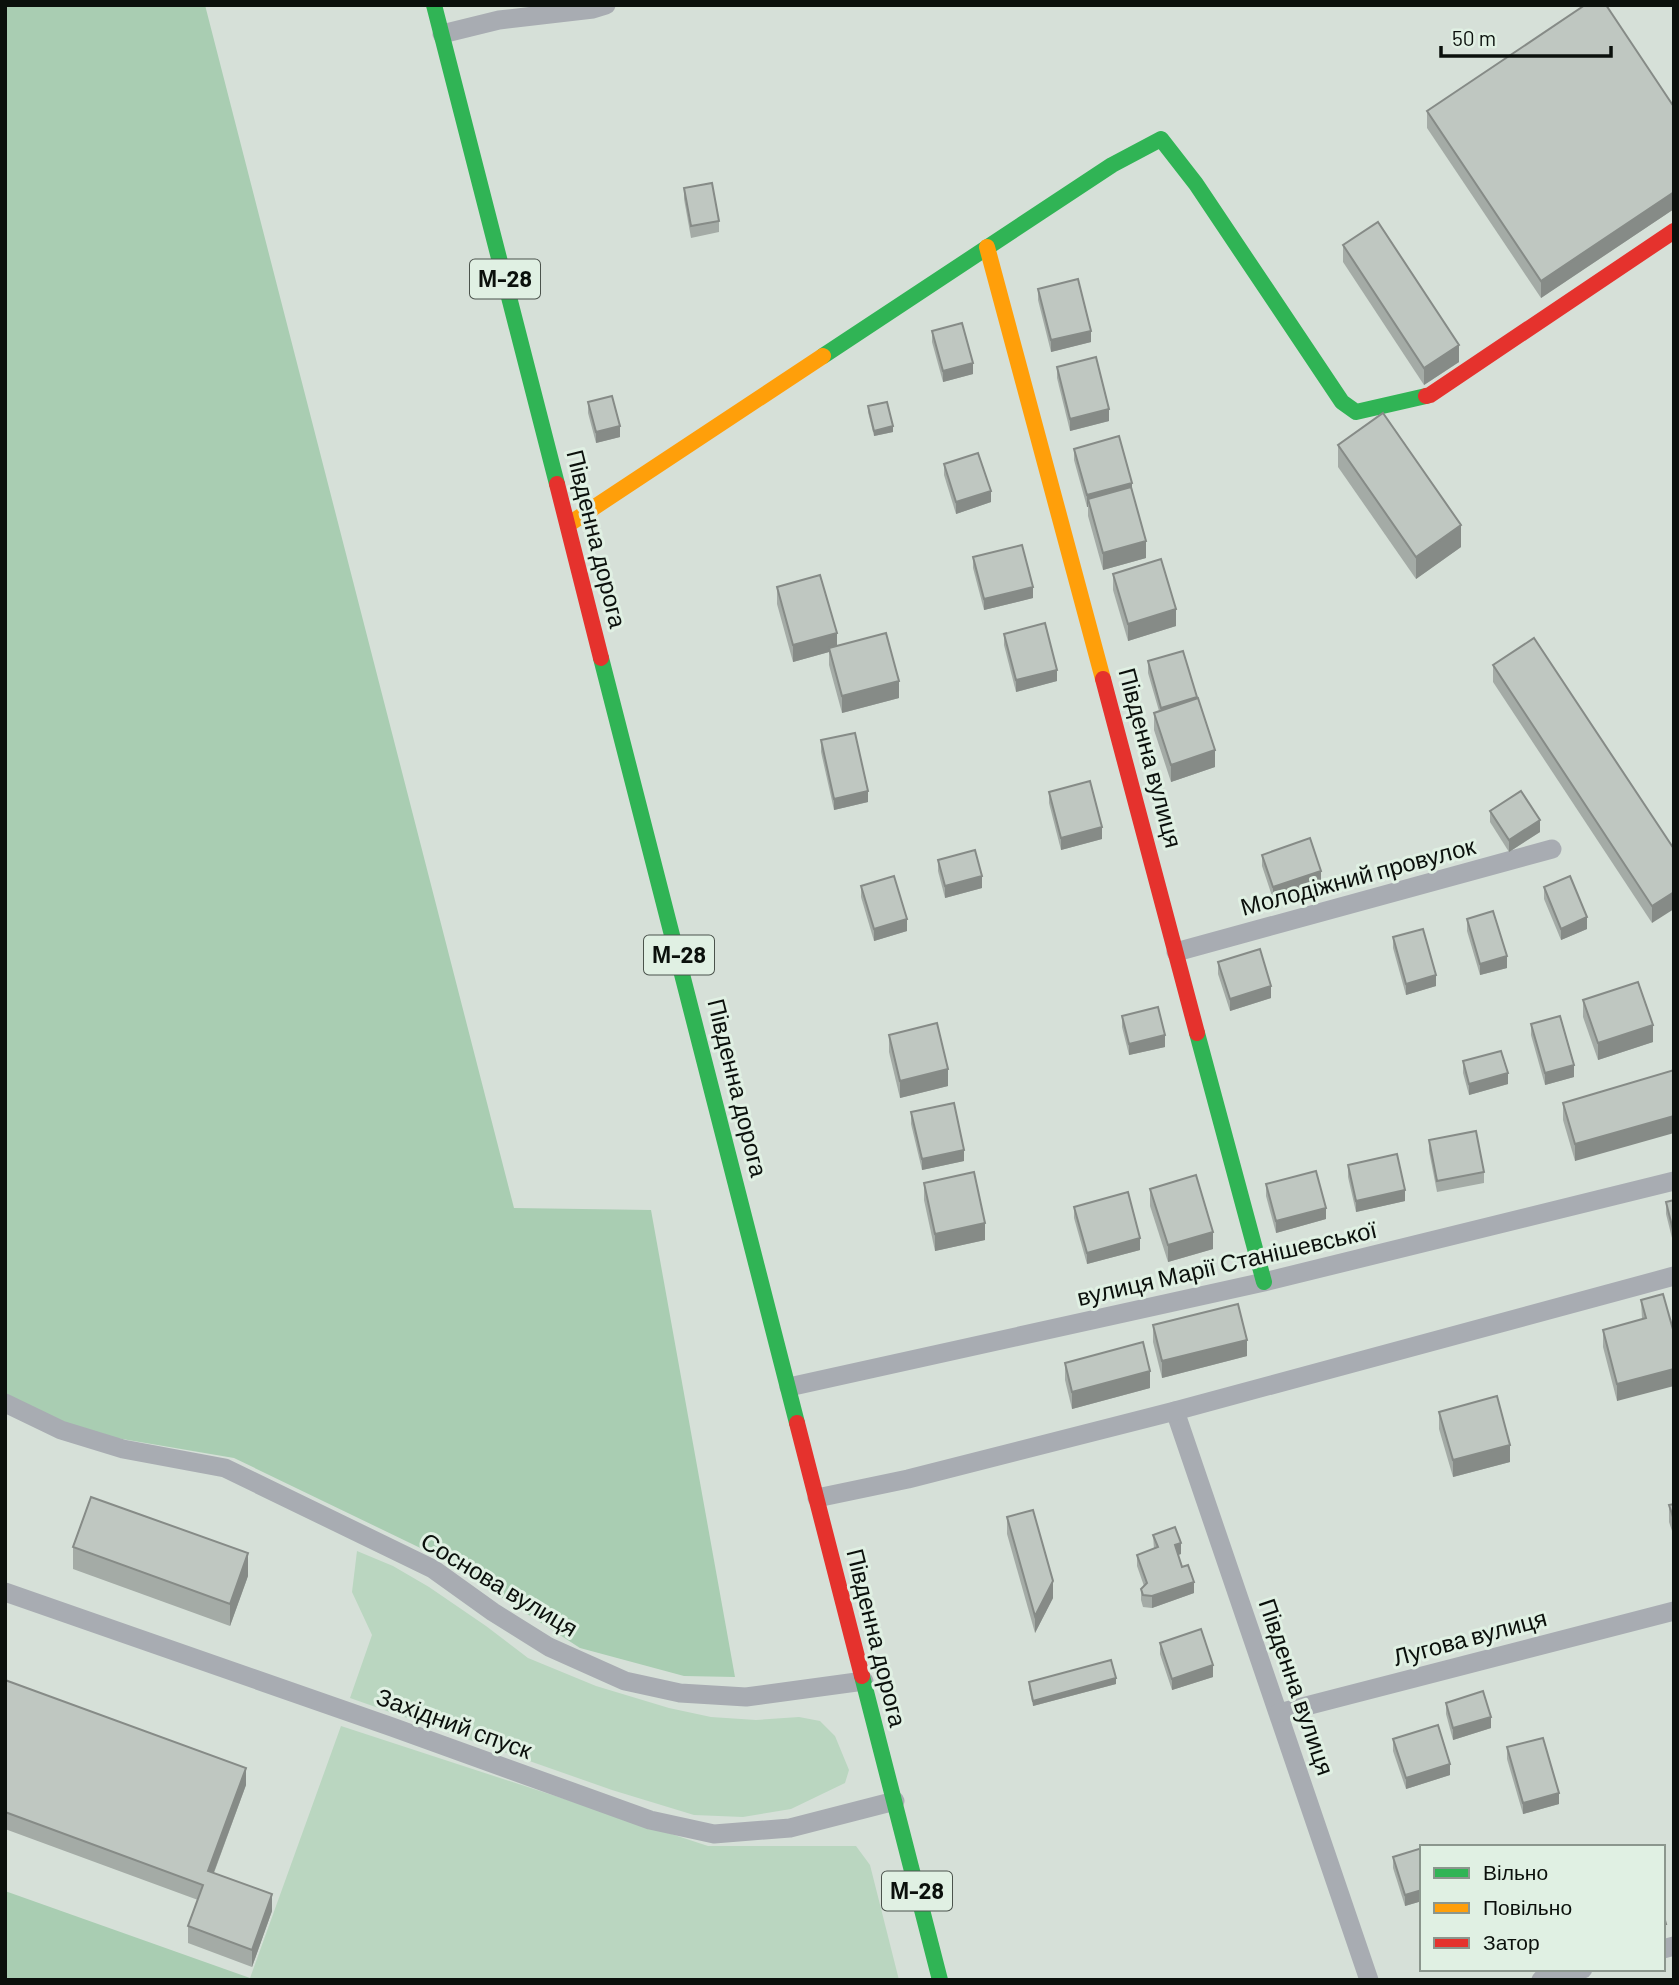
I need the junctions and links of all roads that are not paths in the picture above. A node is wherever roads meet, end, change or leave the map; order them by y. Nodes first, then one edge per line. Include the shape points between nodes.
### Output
1 (435, 5) edge
2 (606, 5) edge
3 (442, 34) junction
4 (1674, 231) edge
5 (987, 247) junction
6 (569, 524) junction
7 (1552, 849) dead end
8 (1177, 952) junction
9 (1674, 1181) edge
10 (1674, 1276) edge
11 (1264, 1282) junction
12 (789, 1387) junction
13 (5, 1403) edge
14 (1175, 1411) junction
15 (817, 1498) junction
16 (5, 1592) edge
17 (1674, 1611) edge
18 (864, 1681) junction
19 (1279, 1713) junction
20 (895, 1801) junction
21 (1575, 1971) edge
22 (940, 1980) edge
23 (1369, 1980) edge
24 (1541, 1980) edge

1 - 3 main road, Південна дорога / М-28
2 - 3 street via 499,20
3 - 6 main road, Південна дорога / М-28
4 - 5 main road via 1430,395 1356,412 1342,402 1161,139 1112,165
5 - 6 main road
5 - 8 main road, Південна вулиця
6 - 12 main road, Південна дорога / М-28
7 - 8 street, Молодіжний провулок
8 - 11 main road, Південна вулиця
9 - 11 street, вулиця Марії Станішевської
10 - 14 street
11 - 12 street, вулиця Марії Станішевської
12 - 15 main road, Південна дорога / М-28
13 - 18 street, Соснова вулиця via 61,1430 123,1449 225,1468 433,1569 549,1647 625,1681 680,1693 747,1697
14 - 15 street
14 - 19 street, Південна вулиця
15 - 18 main road, Південна дорога / М-28
16 - 20 street, Західний спуск via 650,1820 714,1834 790,1828
17 - 19 street, Лугова вулиця
18 - 20 main road, Південна дорога / М-28
19 - 23 street, Південна вулиця
20 - 22 main road, Південна дорога / М-28
21 - 24 street

